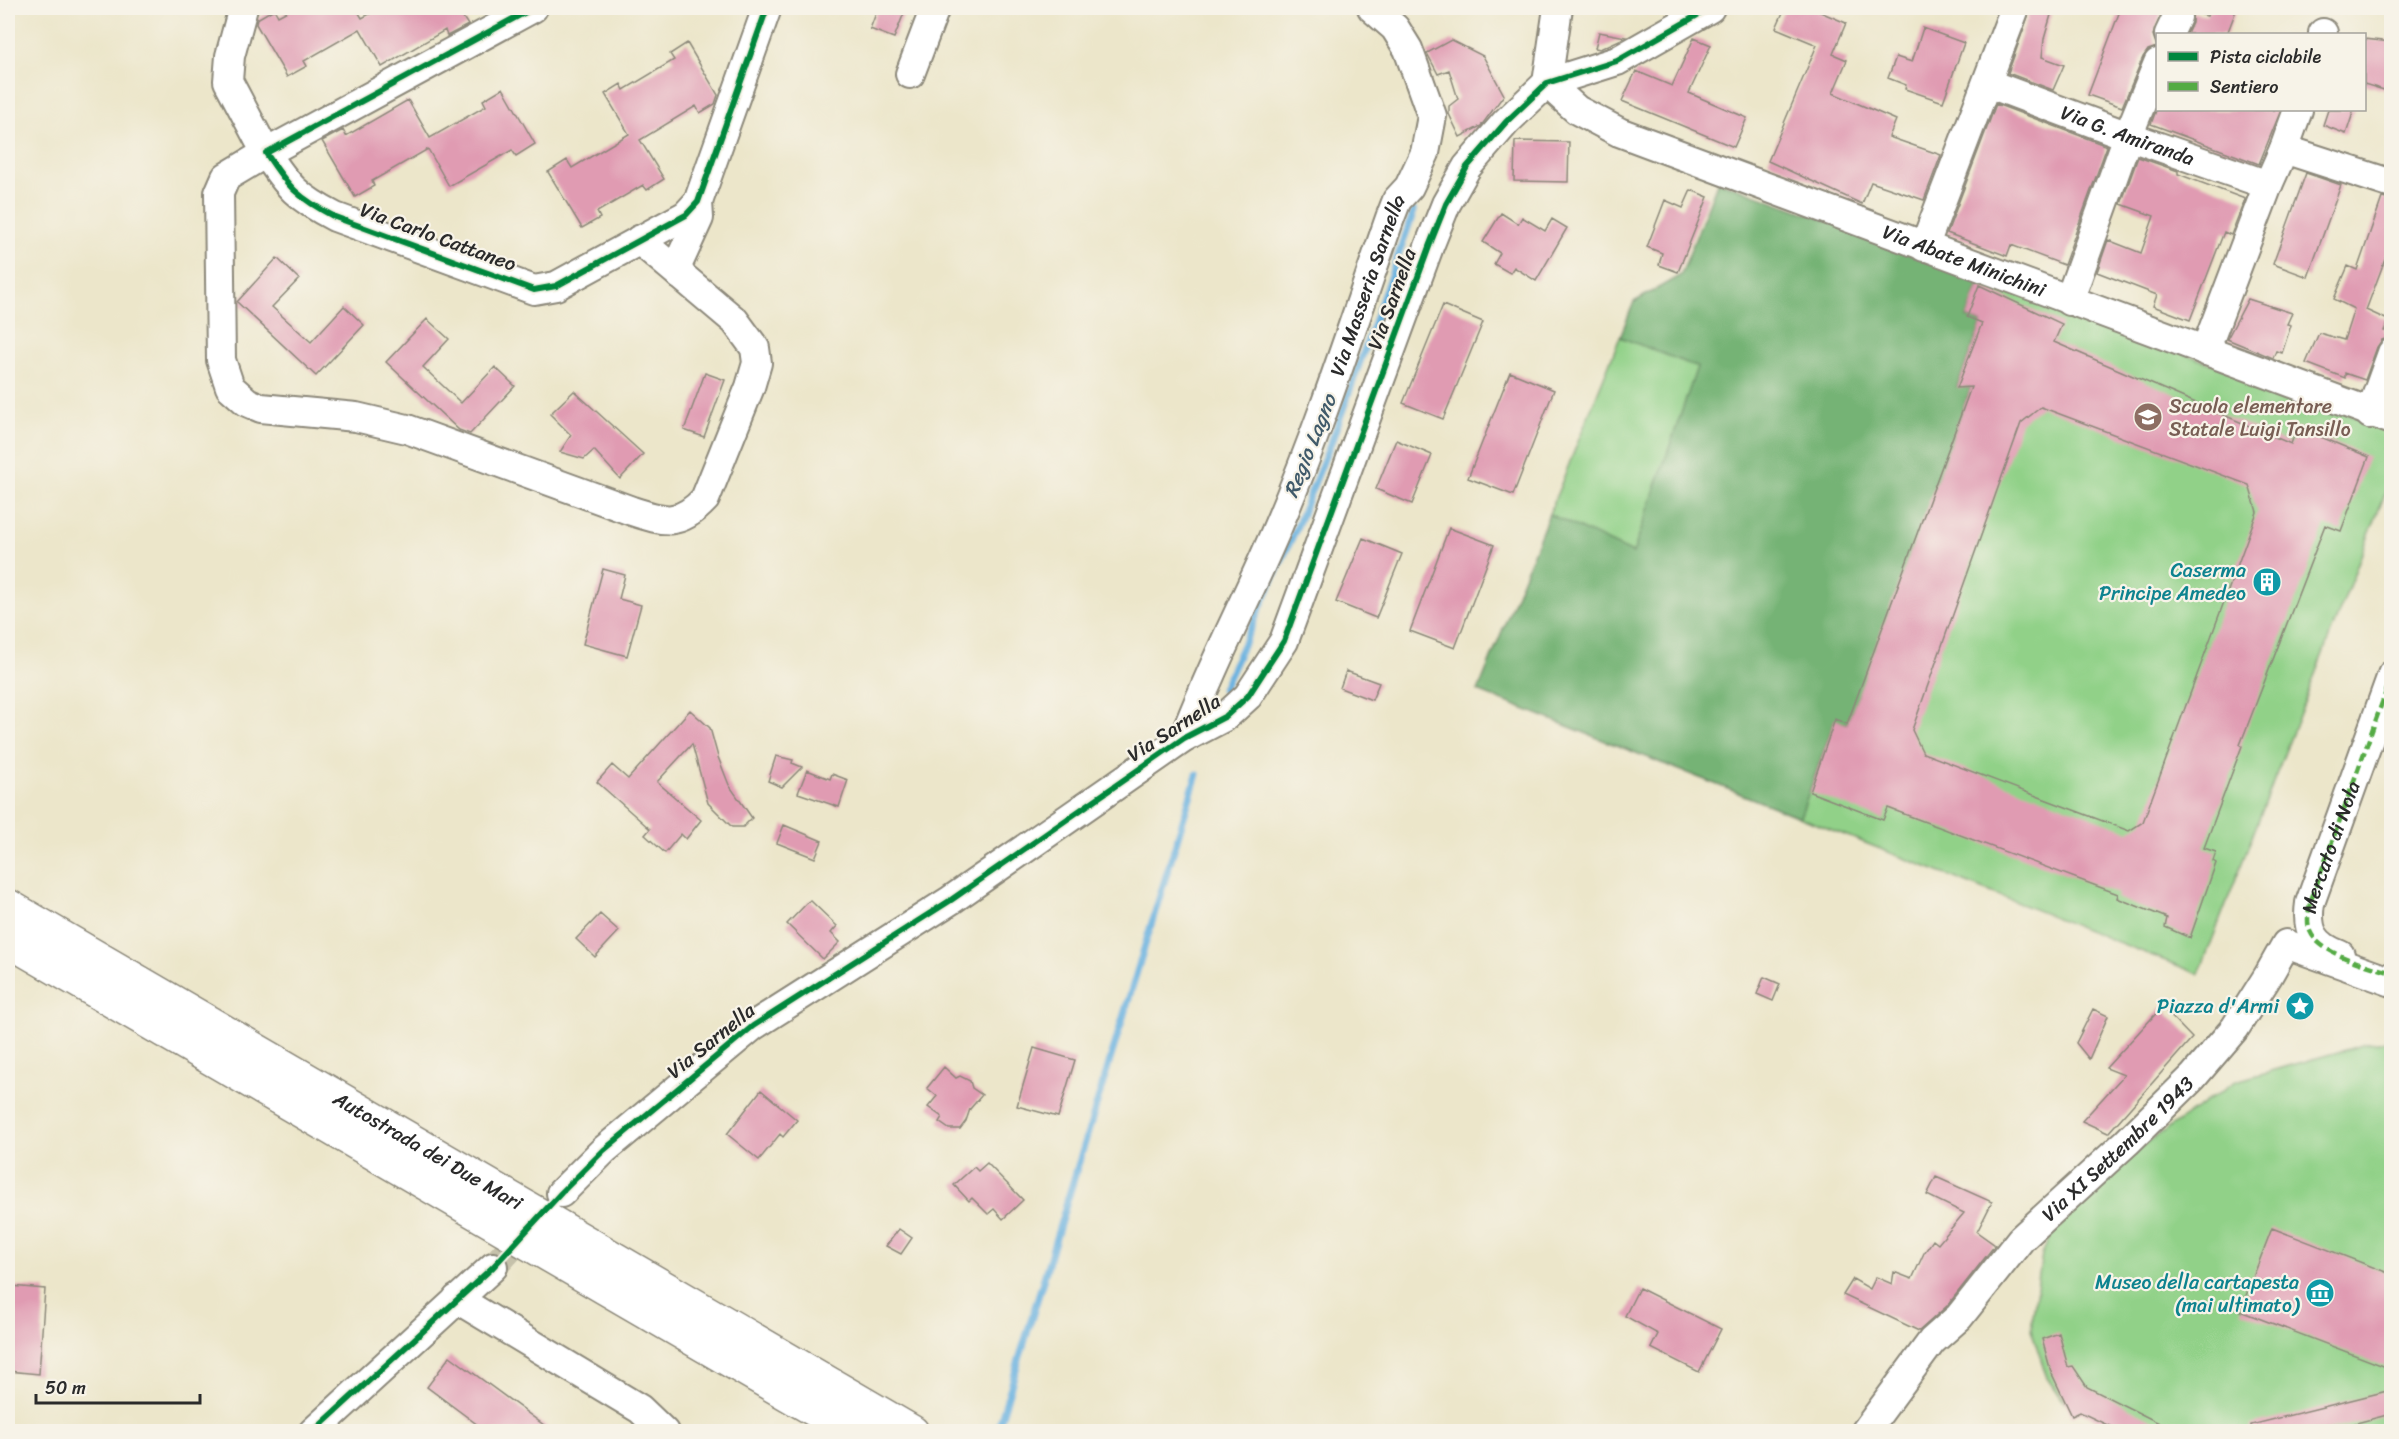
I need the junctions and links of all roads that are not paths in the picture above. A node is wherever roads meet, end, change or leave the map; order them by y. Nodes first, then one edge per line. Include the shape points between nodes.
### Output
1 (243, 8) edge
2 (533, 8) edge
3 (767, 8) edge
4 (935, 8) edge
5 (1372, 8) edge
6 (1557, 8) edge
7 (1710, 8) edge
8 (2015, 8) edge
9 (2156, 66) edge
10 (910, 74) dead end
11 (1547, 83) junction
12 (1987, 83) junction
13 (2298, 111) edge
14 (2128, 136) junction
15 (2284, 149) junction
16 (266, 153) junction
17 (2391, 184) edge
18 (2268, 185) junction
19 (1409, 187) junction
20 (698, 202) junction
21 (1446, 204) junction
22 (639, 240) junction
23 (1924, 247) junction
24 (680, 275) junction
25 (2069, 301) junction
26 (2205, 351) junction
27 (2391, 353) edge
28 (2381, 417) edge
29 (2391, 675) edge
30 (1184, 738) junction
31 (8, 906) edge
32 (8, 940) edge
33 (2391, 972) edge
34 (2391, 982) edge
35 (561, 1193) dead end
36 (493, 1267) tunnel mouth
37 (458, 1299) junction
38 (313, 1431) edge
39 (664, 1431) edge
40 (853, 1431) edge
41 (912, 1431) edge
42 (1865, 1431) edge

1 - 16 street, Via Carlo Cattaneo via 230,56 228,81
2 - 16 street
3 - 20 street
4 - 10 street
5 - 19 street, Via Masseria Sarnella via 1395,28 1408,49 1432,116 1425,153
6 - 11 street
7 - 11 street via 1617,61
8 - 12 street
9 - 14 street
11 - 21 street, Via Sarnella via 1482,149
11 - 23 street, Via Abate Minichini via 1577,110 1618,132
12 - 14 street, Via G. Amiranda
12 - 23 street
13 - 15 street
14 - 18 street, Via G. Amiranda
14 - 25 street
15 - 17 street
15 - 18 street
16 - 22 street, Via Carlo Cattaneo via 285,183 311,205 534,290 556,286
16 - 24 street via 226,177 219,193 221,360 230,387 261,408 356,417 406,429 663,521 680,519 705,499 757,363 755,348 735,321
18 - 26 street
19 - 21 street
19 - 30 street, Via Masseria Sarnella via 1397,200 1390,218 1319,424 1278,527
20 - 22 street, Via Carlo Cattaneo via 686,215
20 - 24 street via 699,218 678,264
21 - 30 street, Via Sarnella via 1284,641 1248,696 1226,716
22 - 24 street
23 - 25 street, Via Abate Minichini
25 - 26 street, Via Abate Minichini
26 - 28 street, Via Abate Minichini
27 - 28 street
29 - 33 street, Mercato di Nola via 2308,915 2309,930 2319,944
30 - 35 street, Via Sarnella via 951,900 753,1026 604,1150
31 - 41 highway, Autostrada dei Due Mari
32 - 40 highway, Autostrada dei Due Mari
34 - 42 street, Via XI Settembre 1943 via 2286,944 2235,1028 2193,1077 2021,1239 1959,1317 1932,1341
36 - 37 street
37 - 38 street
37 - 39 street via 640,1409

